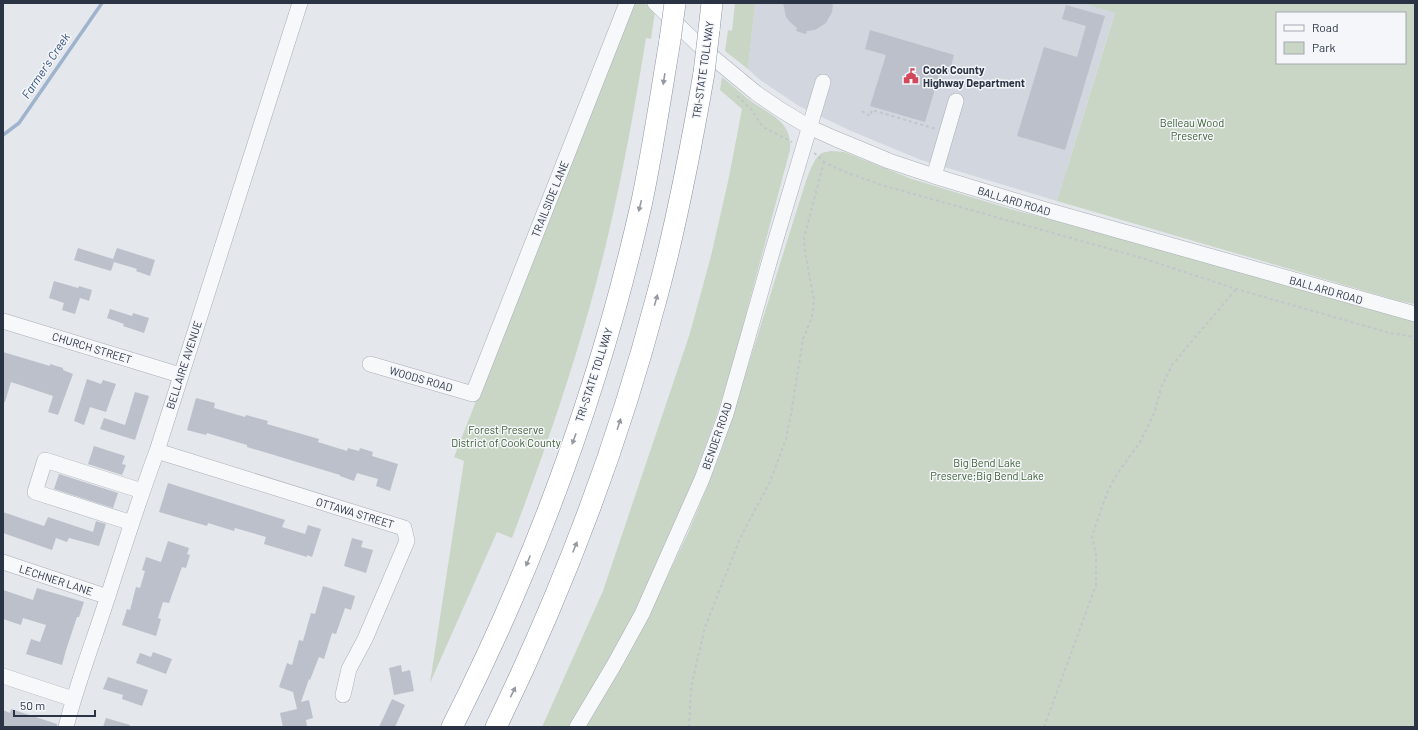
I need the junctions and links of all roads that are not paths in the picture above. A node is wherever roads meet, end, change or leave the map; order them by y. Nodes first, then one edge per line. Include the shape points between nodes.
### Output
1 (300, 3) edge
2 (627, 3) edge
3 (655, 3) edge
4 (675, 3) edge
5 (712, 3) edge
6 (823, 82) dead end
7 (956, 101) dead end
8 (809, 127) junction
9 (934, 176) junction
10 (1415, 314) edge
11 (3, 321) edge
12 (370, 364) dead end
13 (180, 375) junction
14 (473, 394) joint
15 (157, 451) junction
16 (142, 491) junction
17 (132, 523) junction
18 (3, 562) edge
19 (108, 597) junction
20 (3, 676) edge
21 (344, 695) dead end
22 (73, 699) junction
23 (66, 727) edge
24 (452, 727) edge
25 (496, 727) edge
26 (577, 727) edge

1 - 13 street, BELLAIRE AVENUE
2 - 14 street, TRAILSIDE LANE
3 - 8 street, BALLARD ROAD via 704,50 756,93
4 -> 24 highway, TRI-STATE TOLLWAY, bridge via 642,200 604,348 543,524 508,609
25 -> 5 highway, TRI-STATE TOLLWAY, bridge via 549,612 582,530 633,381 658,296 679,206 704,73
6 - 8 street, BENDER ROAD
7 - 9 street
8 - 9 street, BALLARD ROAD via 889,161
8 - 26 street, BENDER ROAD via 726,414 702,479 642,614
9 - 10 street, BALLARD ROAD
11 - 13 street, CHURCH STREET
12 - 14 street, WOODS ROAD
13 - 15 street, BELLAIRE AVENUE
15 - 16 street, BELLAIRE AVENUE
15 - 21 street, OTTAWA STREET via 404,528 407,541 365,639 349,669
16 - 17 street, BELLAIRE AVENUE
16 - 17 street via 45,460 36,492
17 - 19 street, BELLAIRE AVENUE
18 - 19 street, LECHNER LANE
19 - 22 street, BELLAIRE AVENUE
20 - 22 street
22 - 23 street, BELLAIRE AVENUE

